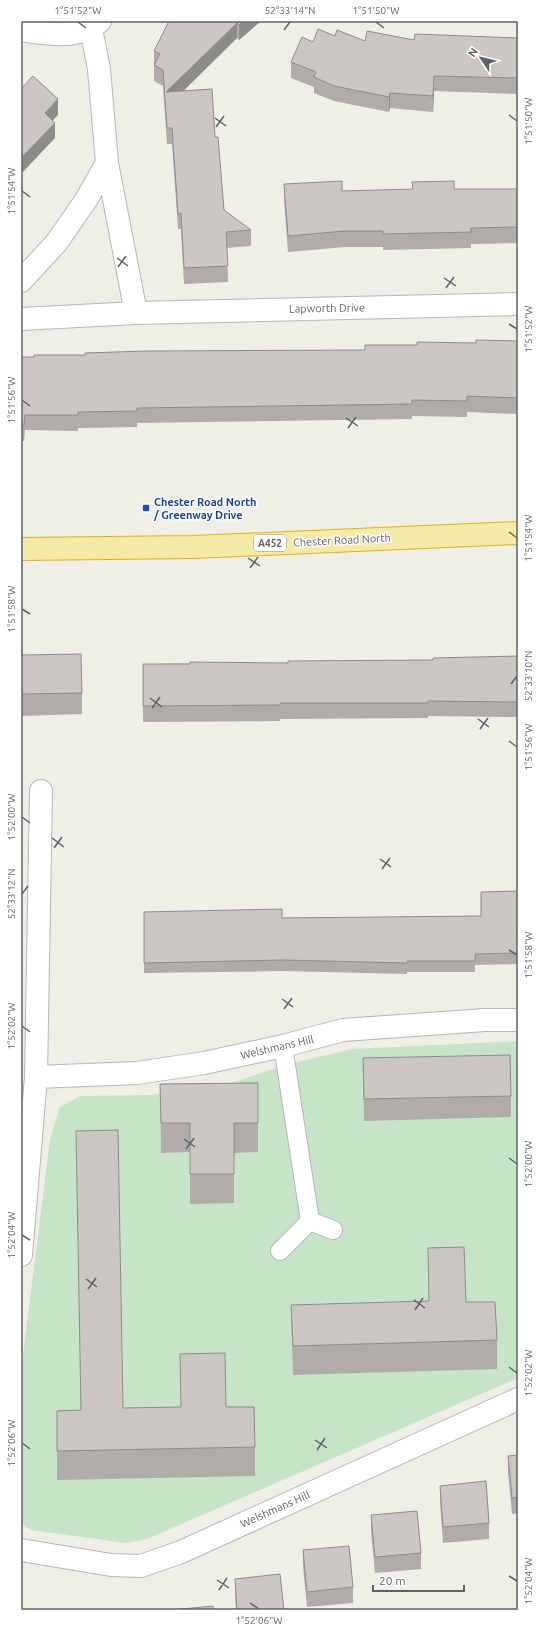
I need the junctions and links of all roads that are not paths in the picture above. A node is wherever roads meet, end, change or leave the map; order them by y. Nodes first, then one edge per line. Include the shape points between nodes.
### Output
1 (96, 25) edge
2 (21, 30) edge
3 (106, 163) junction
4 (21, 281) edge
5 (518, 304) edge
6 (136, 313) junction
7 (21, 319) edge
8 (518, 533) edge
9 (21, 549) edge
10 (41, 791) dead end
11 (518, 1020) edge
12 (283, 1046) junction
13 (36, 1077) junction
14 (310, 1221) junction
15 (334, 1230) dead end
16 (280, 1251) dead end
17 (21, 1255) edge
18 (518, 1399) edge
19 (21, 1550) edge

1 - 2 street via 55,35
1 - 3 street
3 - 4 street via 86,200 57,242
3 - 6 street
5 - 6 street, Lapworth Drive
6 - 7 street, Lapworth Drive
8 - 9 highway, Chester Road North / A452 via 194,547
10 - 13 street
11 - 12 street, Welshmans Hill via 342,1030
12 - 13 street, Welshmans Hill via 204,1063 137,1072
12 - 14 lane
13 - 17 street
14 - 15 lane
14 - 16 lane
18 - 19 street, Welshmans Hill via 181,1552 141,1566 111,1565

